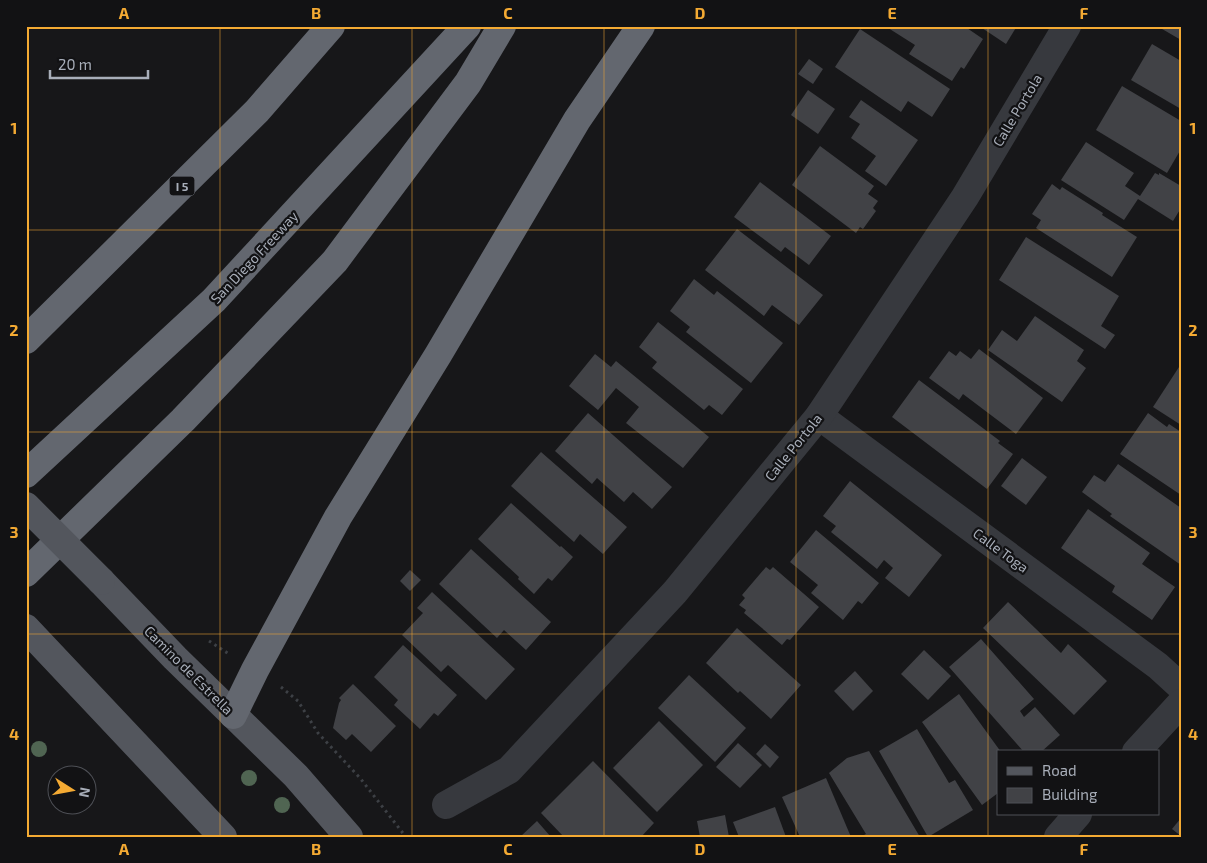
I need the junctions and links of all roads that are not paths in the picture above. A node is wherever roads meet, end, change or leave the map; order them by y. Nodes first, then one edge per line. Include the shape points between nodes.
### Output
1 (331, 26) edge
2 (467, 26) edge
3 (502, 26) edge
4 (640, 26) edge
5 (1068, 26) edge
6 (26, 340) edge
7 (819, 416) junction
8 (26, 474) edge
9 (26, 506) edge
10 (26, 573) edge
11 (34, 636) edge
12 (1181, 686) edge
13 (1181, 704) edge
14 (233, 715) junction
15 (1138, 750) edge
16 (446, 806) dead end
17 (1076, 816) edge
18 (223, 837) edge
19 (349, 837) edge
20 (1058, 837) edge

1 - 6 highway, I 5 via 257,111
2 - 8 highway, San Diego Freeway via 214,300
3 - 10 highway via 468,83 335,261 183,420
4 - 14 highway via 577,120 338,517
5 - 7 street, Calle Portola via 965,197
7 - 12 street, Calle Toga
7 - 16 street, Calle Portola via 675,592 509,770
9 - 14 main road, Camino de Estrella, bridge
11 - 18 main road
13 - 15 street
14 - 19 main road, Camino de Estrella via 296,776
17 - 20 street

